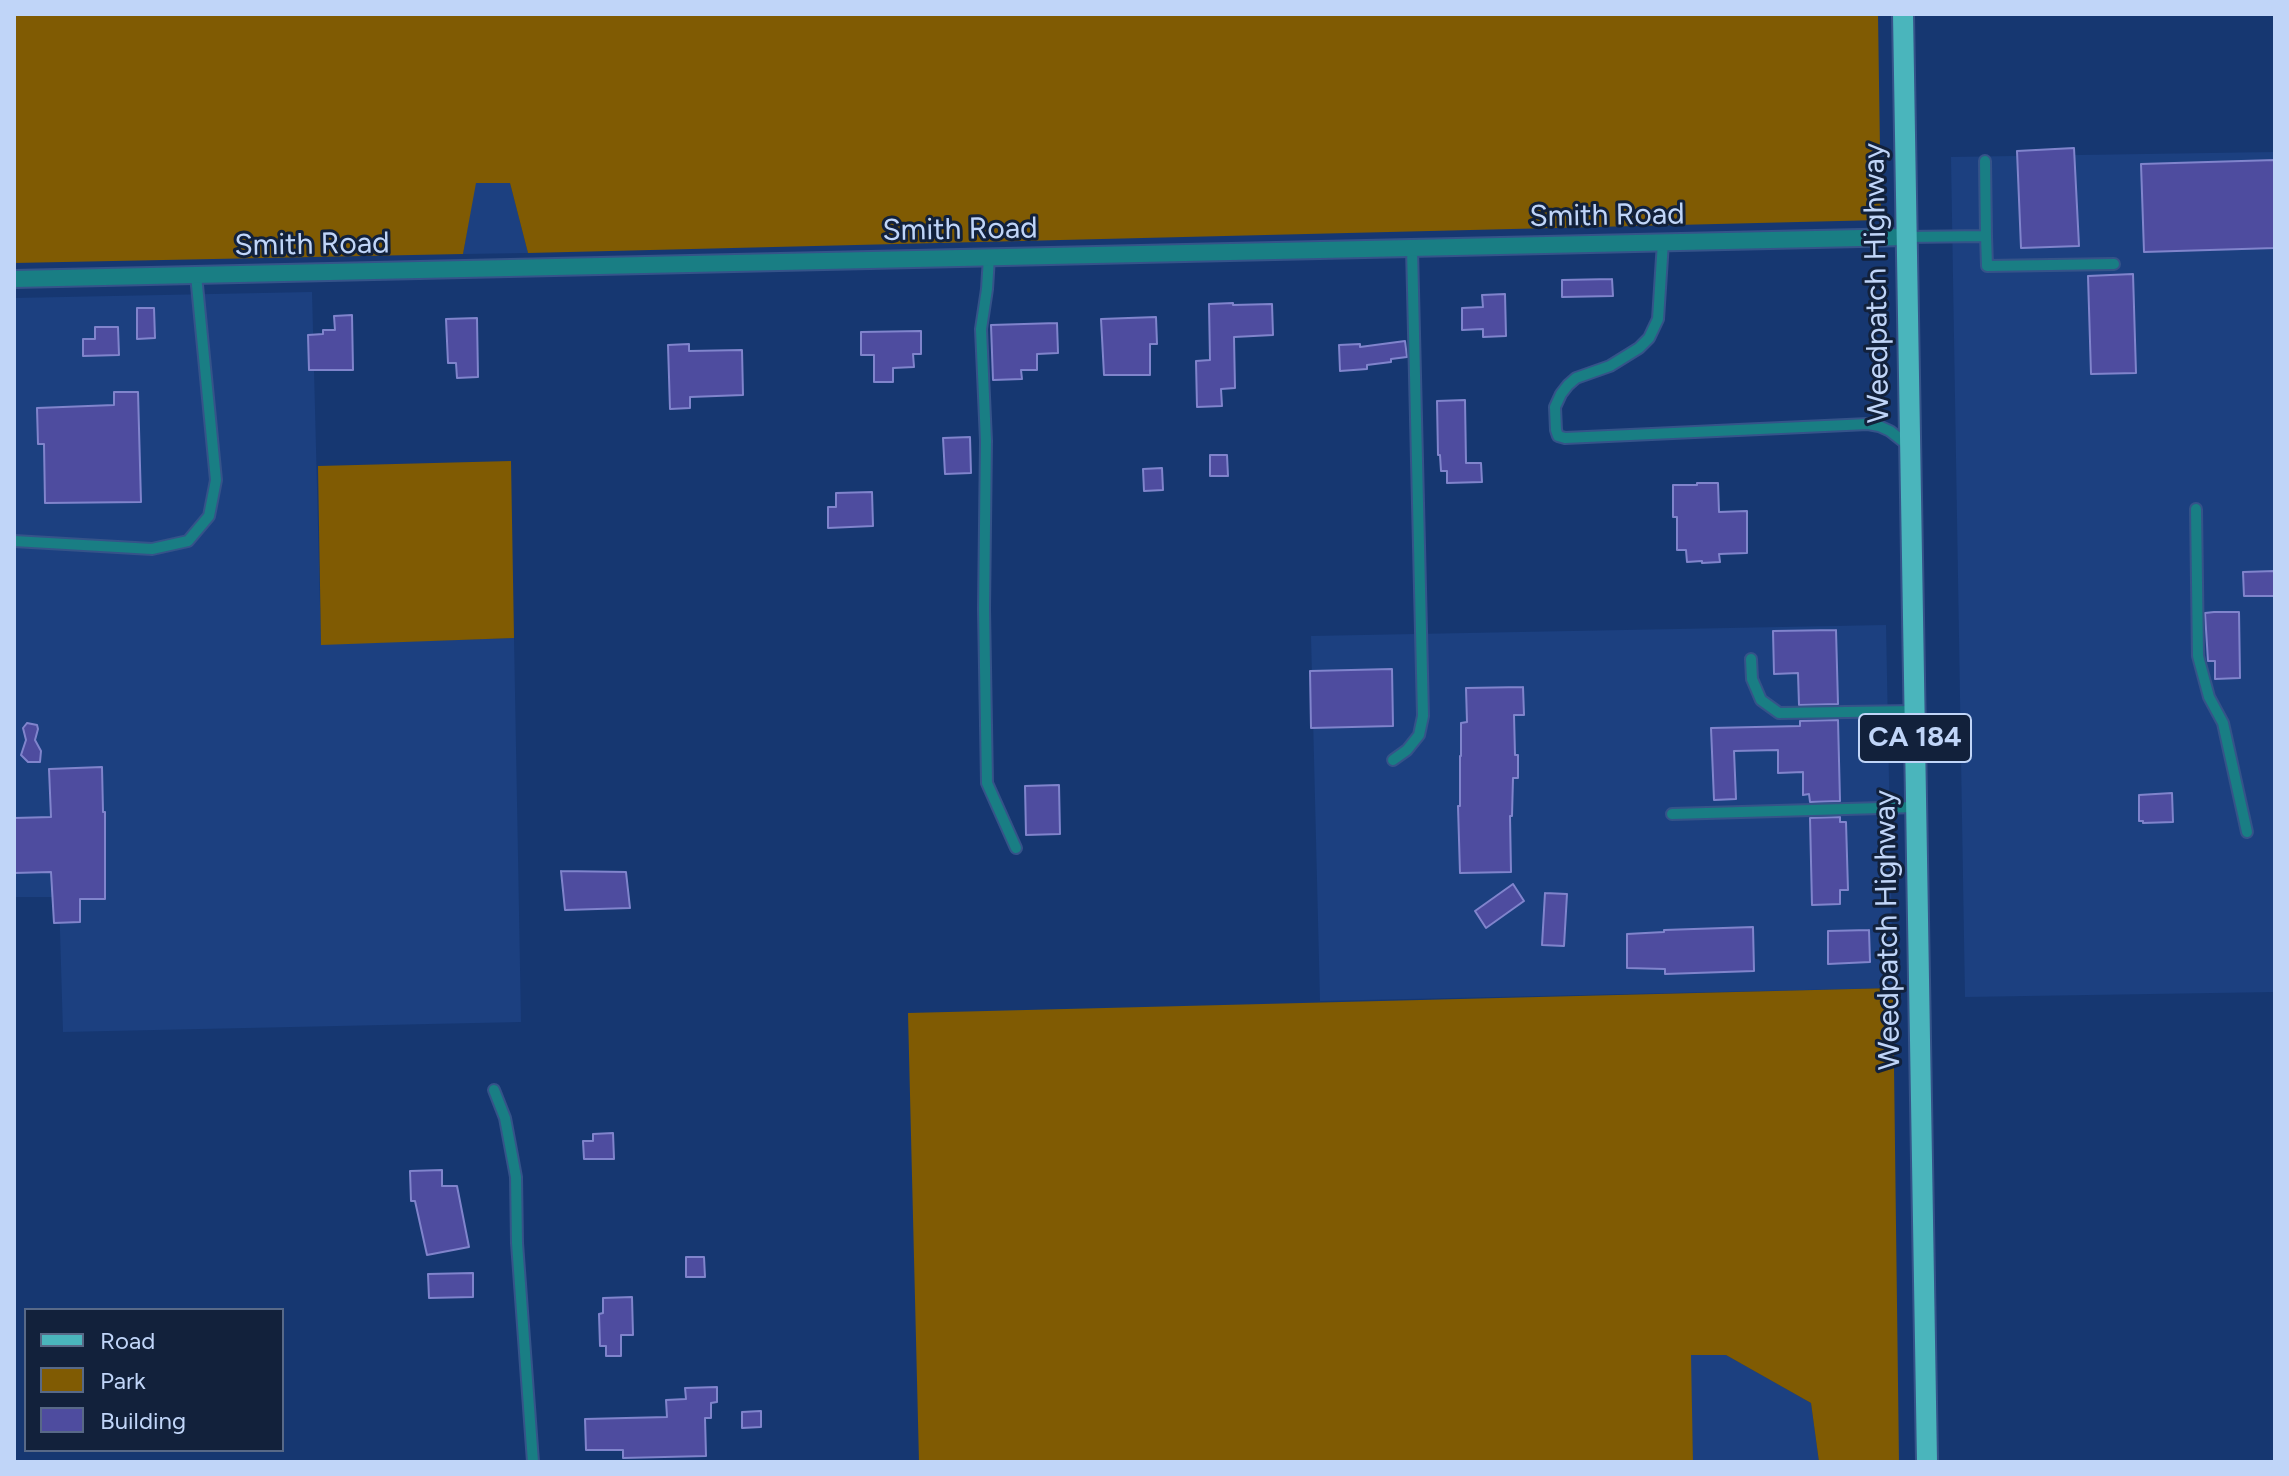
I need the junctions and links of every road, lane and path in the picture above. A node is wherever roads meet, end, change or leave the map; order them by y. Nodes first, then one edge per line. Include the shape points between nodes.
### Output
1 (1903, 14) edge
2 (1985, 161) dead end
3 (1986, 236) junction
4 (1906, 237) junction
5 (1663, 242) junction
6 (1412, 248) junction
7 (989, 257) junction
8 (2114, 264) dead end
9 (196, 275) junction
10 (14, 279) edge
11 (1910, 447) junction
12 (2196, 509) dead end
13 (14, 541) edge
14 (1751, 659) dead end
15 (1914, 711) junction
16 (1393, 760) dead end
17 (1916, 807) junction
18 (1672, 814) dead end
19 (2247, 832) dead end
20 (1016, 848) dead end
21 (494, 1090) dead end
22 (533, 1462) edge
23 (1927, 1462) edge

1 - 4 main road, Weedpatch Highway / CA 184
2 - 3 lane
3 - 4 lane
3 - 8 lane via 1987,266
4 - 5 street, Smith Road
4 - 11 main road, Weedpatch Highway / CA 184
5 - 6 street, Smith Road
5 - 11 lane via 1658,319 1649,338 1610,366 1568,385 1555,407 1558,436 1868,424 1890,431
6 - 7 street, Smith Road
6 - 16 lane via 1423,716 1419,735
7 - 9 street, Smith Road
7 - 20 lane via 981,329 987,783
9 - 10 street, Smith Road
9 - 13 lane via 216,480 209,516 188,541 152,549
11 - 15 main road, Weedpatch Highway / CA 184
12 - 19 lane via 2198,656 2209,697 2223,723
14 - 15 lane via 1761,700 1779,713
15 - 17 main road, Weedpatch Highway / CA 184
17 - 18 lane
17 - 23 main road, Weedpatch Highway / CA 184
21 - 22 lane via 516,1177

